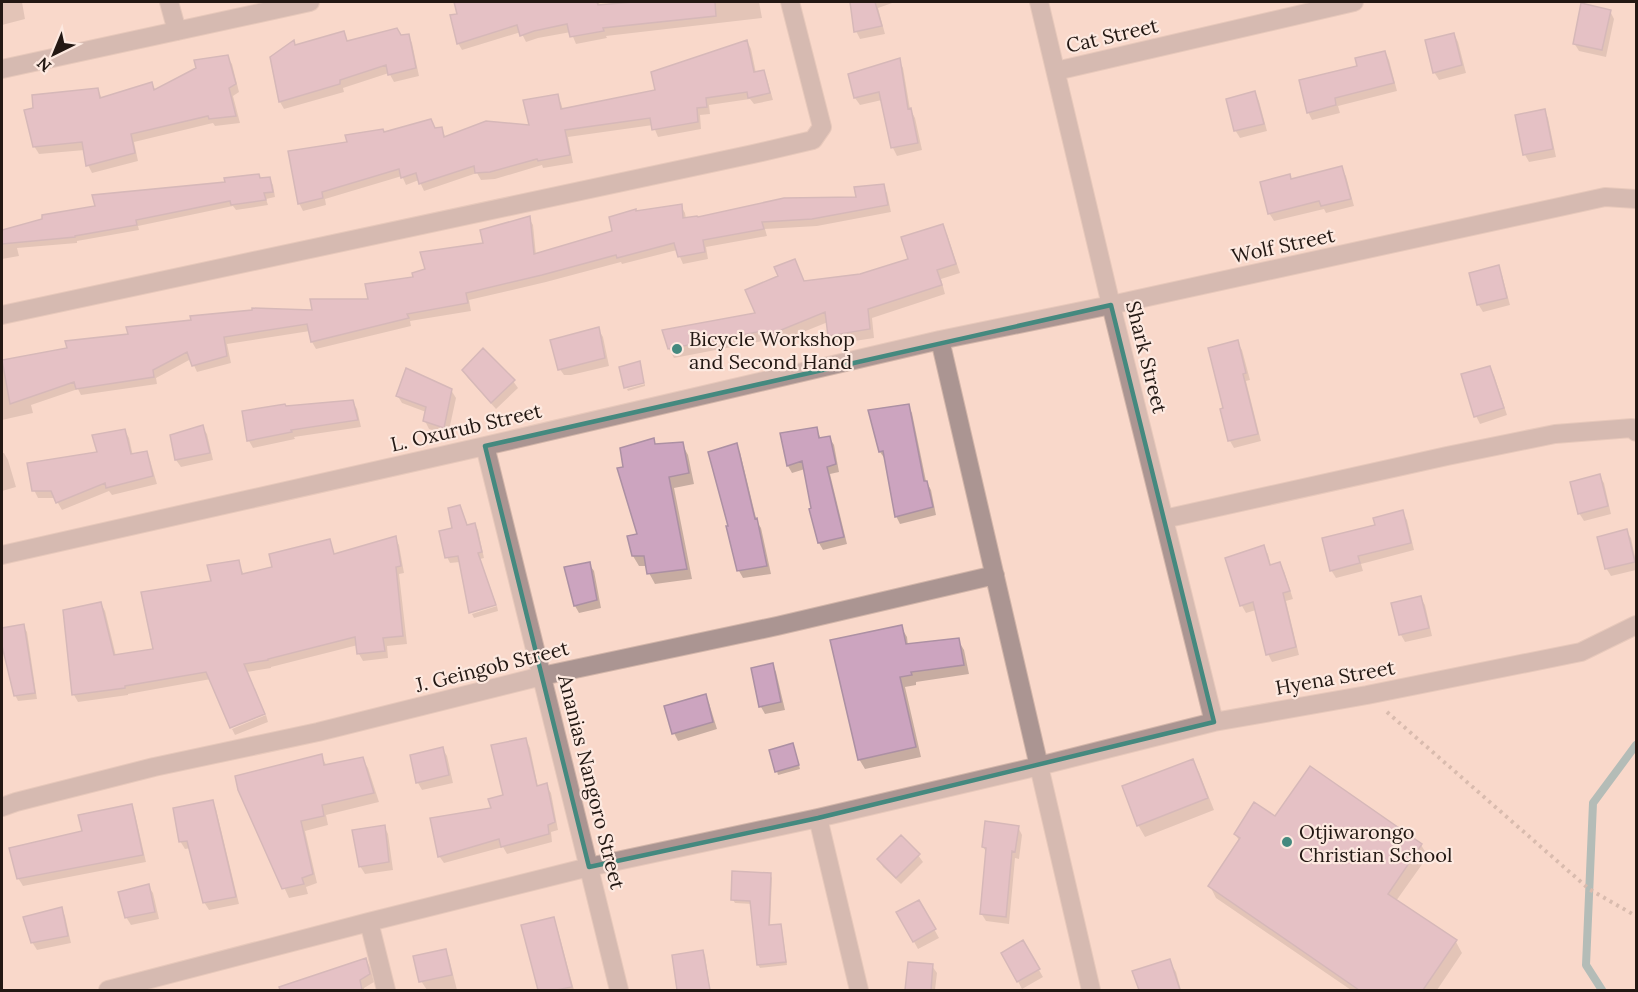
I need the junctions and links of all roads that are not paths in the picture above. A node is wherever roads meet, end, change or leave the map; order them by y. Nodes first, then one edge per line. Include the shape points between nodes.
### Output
1 (169, 2) edge
2 (310, 2) edge
3 (790, 2) edge
4 (1039, 2) edge
5 (1354, 2) edge
6 (177, 31) junction
7 (2, 69) edge
8 (1056, 71) junction
9 (1636, 200) edge
10 (1111, 306) junction
11 (2, 315) edge
12 (940, 340) junction
13 (1636, 432) edge
14 (485, 446) junction
15 (1164, 519) junction
16 (2, 555) edge
17 (995, 575) junction
18 (1636, 625) edge
19 (542, 676) junction
20 (1214, 722) junction
21 (1039, 766) junction
22 (2, 807) edge
23 (818, 818) junction
24 (590, 867) junction
25 (369, 922) junction
26 (108, 990) edge
27 (386, 990) edge
28 (619, 990) edge
29 (859, 990) edge
30 (1090, 990) edge

1 - 6 street
2 - 6 street
3 - 11 street via 822,128 813,140
4 - 8 street, Shark Street
5 - 8 street, Cat Street
6 - 7 street
8 - 10 street, Shark Street
9 - 10 street, Wolf Street via 1605,197
10 - 12 street, Wolf Street
10 - 15 street, Shark Street
12 - 14 street, L. Oxurub Street
12 - 17 street
13 - 15 street via 1632,428 1556,434
14 - 16 street, L. Oxurub Street
14 - 19 street, Ananias Nangoro Street
15 - 20 street, Shark Street
17 - 19 street, J. Geingob Street
17 - 21 street
18 - 20 street, Hyena Street via 1581,652
19 - 22 street, J. Geingob Street via 318,732 154,767
19 - 24 street, Ananias Nangoro Street
20 - 21 street, Hyena Street
21 - 23 street, Hyena Street
21 - 30 street
23 - 24 street, Hyena Street
23 - 29 street
24 - 25 street, Hyena Street
24 - 28 street, Ananias Nangoro Street
25 - 26 street, Hyena Street
25 - 27 street

